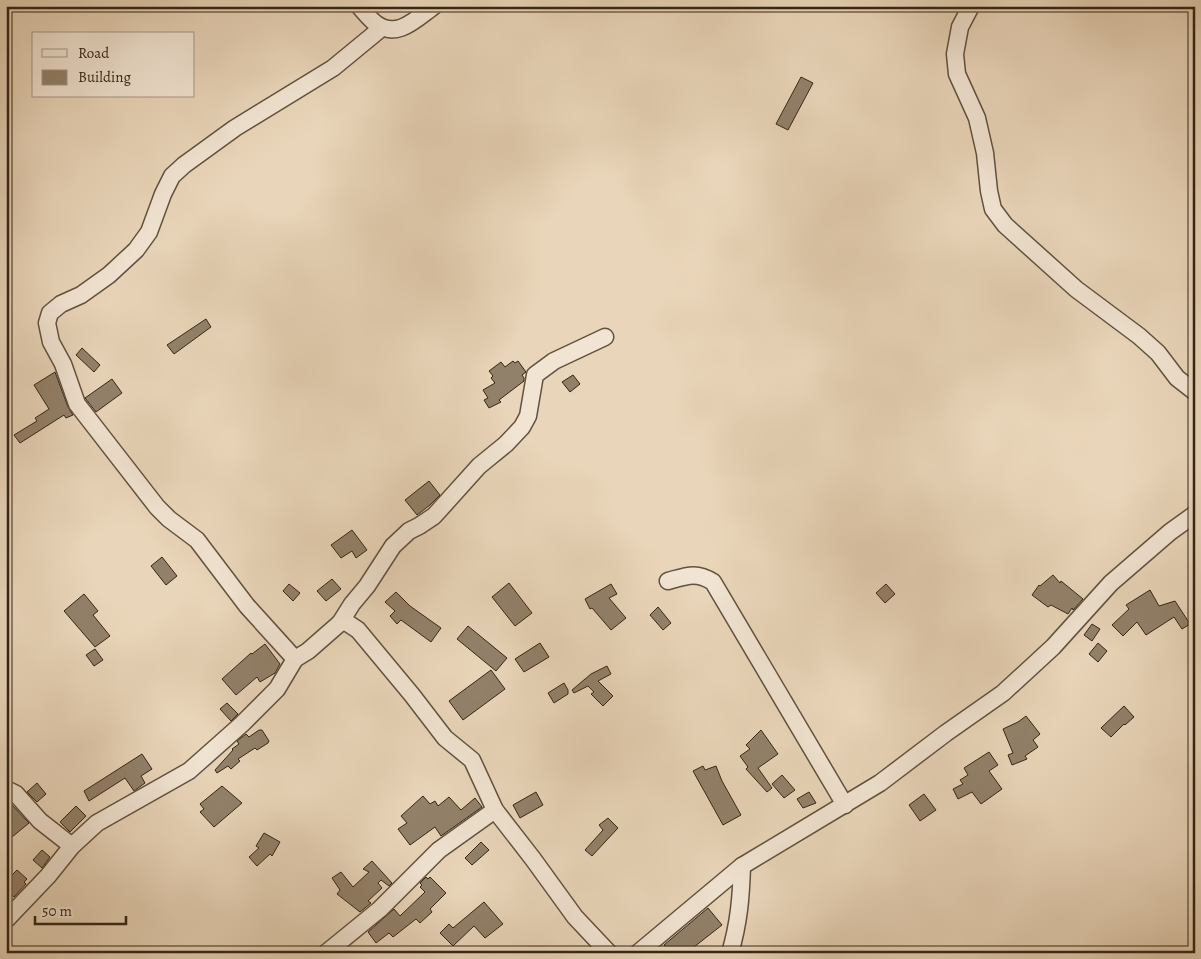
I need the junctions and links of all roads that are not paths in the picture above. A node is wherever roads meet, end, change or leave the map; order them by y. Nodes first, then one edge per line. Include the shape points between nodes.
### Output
1 (359, 6) edge
2 (434, 6) edge
3 (971, 6) edge
4 (378, 31) dead end
5 (605, 337) dead end
6 (1195, 392) edge
7 (1195, 514) edge
8 (668, 581) dead end
9 (340, 623) junction
10 (295, 659) junction
11 (6, 789) edge
12 (845, 806) junction
13 (495, 810) junction
14 (72, 846) junction
15 (742, 866) junction
16 (8, 916) edge
17 (326, 953) edge
18 (609, 953) edge
19 (638, 953) edge
20 (730, 953) edge

1 - 2 street via 376,24 388,30 404,29
3 - 6 street via 960,27 955,54 956,74 977,118 993,209 1005,225 1076,289 1158,353 1177,378
4 - 10 street via 333,68 248,120 184,165 172,176 150,232 136,250 109,275 61,304 50,313 47,322 51,342 63,364 77,404 157,508 197,540 247,606
5 - 9 street via 535,375 528,416 522,427 479,466 434,516 409,531 393,546
7 - 12 street via 1111,583 1053,647 1003,693
8 - 12 street via 703,575 713,582
9 - 10 street via 308,652
9 - 13 street via 350,624 358,630 444,738 472,760
10 - 14 street via 277,689 189,771 97,823
11 - 14 street via 16,794 40,821
12 - 15 street
13 - 17 street via 439,850 380,909
13 - 18 street via 575,916
14 - 16 street via 48,876
15 - 19 street
15 - 20 street via 740,906

